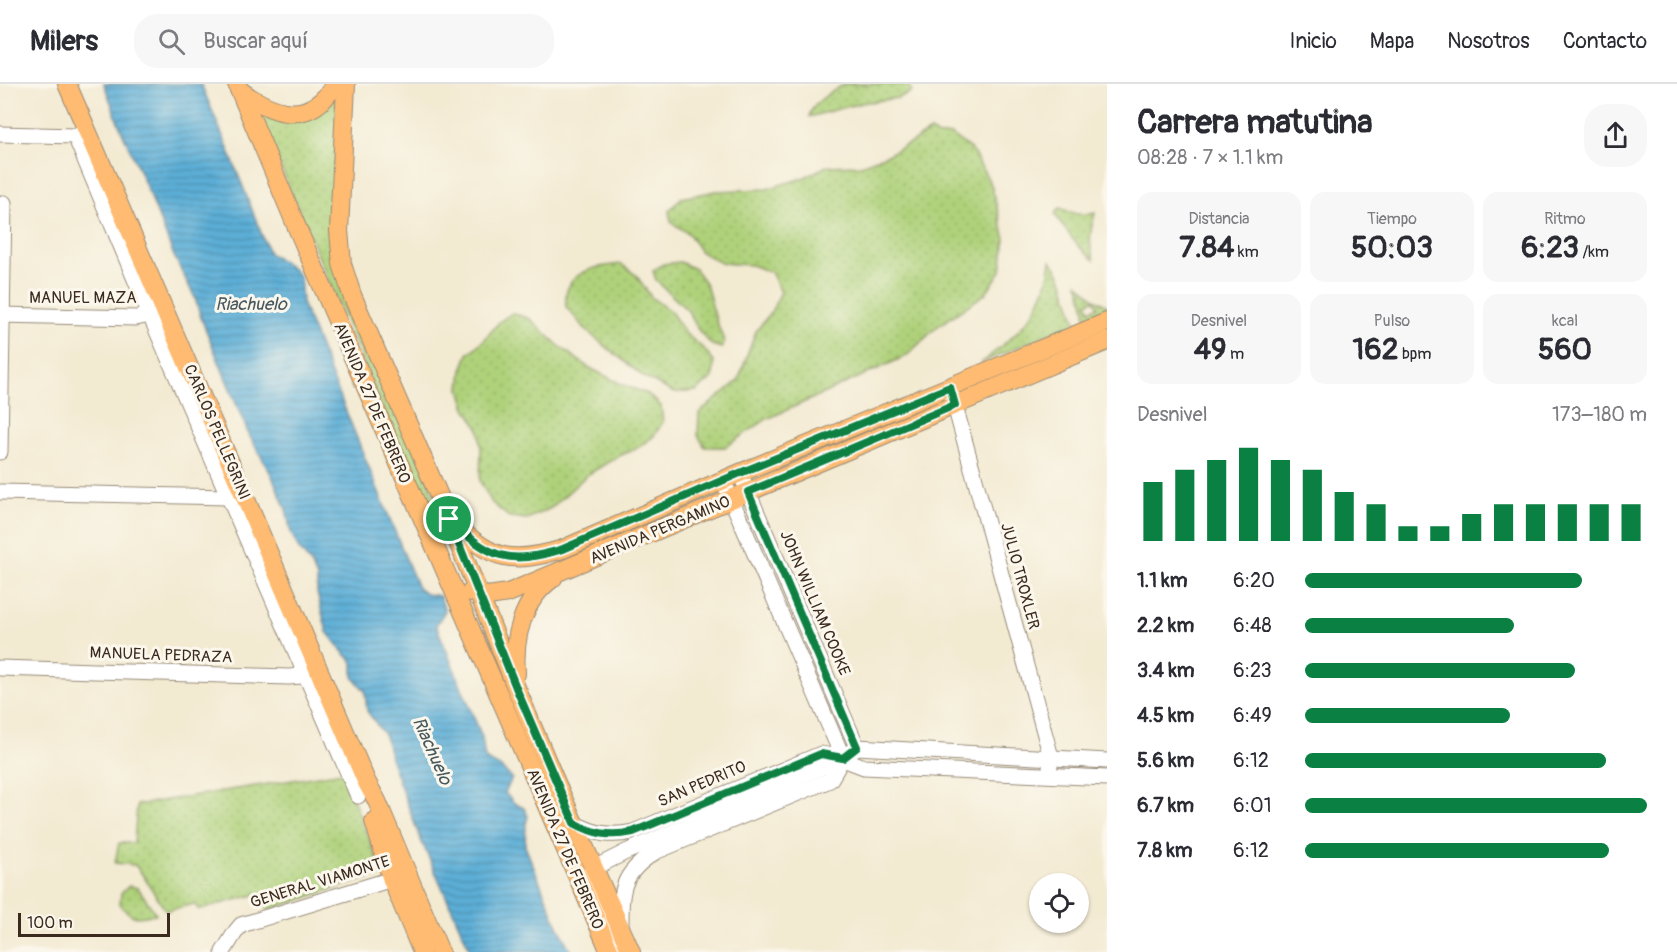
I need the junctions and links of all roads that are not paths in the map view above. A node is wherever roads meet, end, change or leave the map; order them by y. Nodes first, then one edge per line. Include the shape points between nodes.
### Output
1 (67, 84) edge
2 (335, 84) edge
3 (346, 84) edge
4 (238, 87) edge
5 (0, 134) edge
6 (81, 134) junction
7 (4, 203) dead end
8 (157, 313) junction
9 (1, 315) edge
10 (1107, 322) edge
11 (1107, 341) edge
12 (950, 387) junction
13 (955, 405) junction
14 (0, 452) edge
15 (731, 476) junction
16 (0, 492) edge
17 (236, 496) junction
18 (740, 496) junction
19 (449, 519) junction
20 (565, 570) junction
21 (446, 573) junction
22 (480, 596) junction
23 (0, 669) edge
24 (313, 675) junction
25 (517, 690) junction
26 (857, 747) junction
27 (1051, 757) junction
28 (843, 758) junction
29 (1107, 761) edge
30 (1049, 775) junction
31 (1107, 778) edge
32 (574, 823) junction
33 (594, 868) junction
34 (399, 877) junction
35 (621, 927) junction
36 (224, 952) edge
37 (422, 952) edge
38 (440, 952) edge
39 (610, 952) edge
40 (620, 952) edge
41 (631, 952) edge

1 - 6 main road, CARLOS PELLEGRINI
2 - 4 main road via 315,106 296,112 267,108
3 - 19 main road, AVENIDA 27 DE FEBRERO via 339,231 342,264
4 - 21 main road, AVENIDA 27 DE FEBRERO
5 - 6 street
6 - 8 main road, CARLOS PELLEGRINI
7 - 9 street
8 - 9 street, MANUEL MAZA via 136,318
8 - 17 main road, CARLOS PELLEGRINI
9 - 14 street
10 - 12 main road, AVENIDA PERGAMINO
11 - 13 main road, AVENIDA PERGAMINO
12 - 13 street, JULIO TROXLER
12 - 15 main road, AVENIDA PERGAMINO
13 - 18 main road, AVENIDA PERGAMINO
13 - 27 street, JULIO TROXLER
15 - 18 street, JOHN WILLIAM COOKE
15 - 19 main road, AVENIDA PERGAMINO via 537,557 493,553
16 - 17 street
17 - 24 main road, CARLOS PELLEGRINI
18 - 20 main road, AVENIDA PERGAMINO
18 - 26 street, JOHN WILLIAM COOKE
18 - 28 street, JOHN WILLIAM COOKE
19 - 22 main road, AVENIDA 27 DE FEBRERO
20 - 22 main road, AVENIDA PERGAMINO via 508,593
20 - 25 main road via 542,588 525,612 515,650
21 - 22 main road
21 - 39 main road, AVENIDA 27 DE FEBRERO
22 - 25 main road, AVENIDA 27 DE FEBRERO
23 - 24 street, MANUELA PEDRAZA
24 - 34 main road, CARLOS PELLEGRINI
25 - 32 main road, AVENIDA 27 DE FEBRERO
26 - 27 street
26 - 28 street, SAN PEDRITO
27 - 29 street
27 - 30 street, JULIO TROXLER
28 - 30 street, SAN PEDRITO via 864,767
28 - 32 street, SAN PEDRITO via 821,754 621,835 593,832
28 - 33 street, SAN PEDRITO
28 - 35 street, SAN PEDRITO via 830,780 643,860 625,880
30 - 31 street, SAN PEDRITO
32 - 33 main road, AVENIDA 27 DE FEBRERO
33 - 35 main road, AVENIDA 27 DE FEBRERO
33 - 40 street via 589,878
34 - 36 street, GENERAL VIAMONTE via 241,925
34 - 37 main road, CARLOS PELLEGRINI
34 - 38 main road, CARLOS PELLEGRINI
35 - 41 main road, AVENIDA 27 DE FEBRERO

